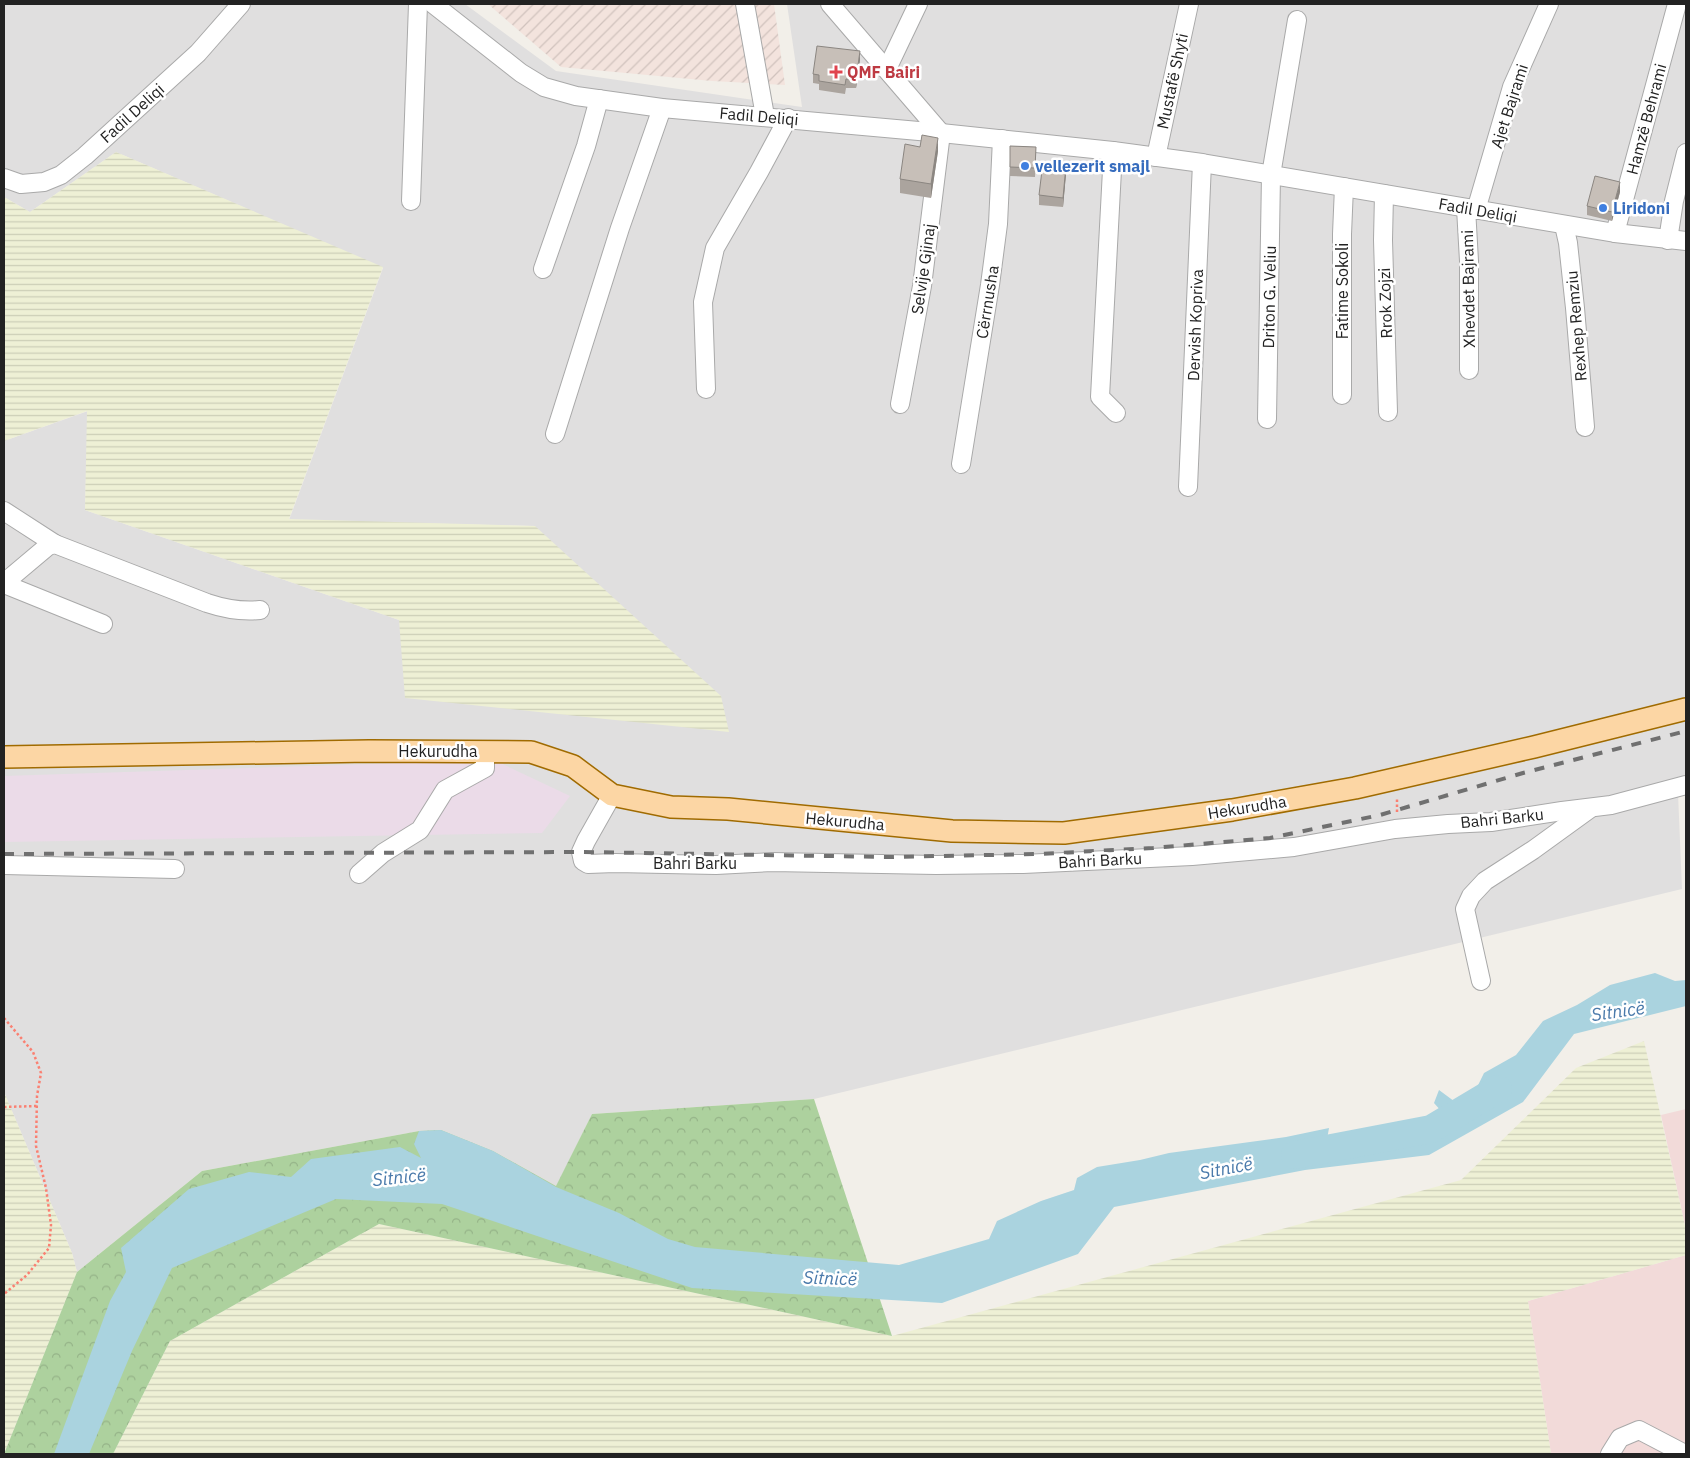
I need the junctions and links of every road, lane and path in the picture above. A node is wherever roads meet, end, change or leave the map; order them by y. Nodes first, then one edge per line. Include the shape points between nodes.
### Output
1 (241, 4) edge
2 (418, 4) edge
3 (432, 4) edge
4 (745, 4) edge
5 (830, 4) edge
6 (918, 4) edge
7 (1189, 4) edge
8 (1549, 4) edge
9 (1677, 4) edge
10 (1298, 20) dead end
11 (887, 69) junction
12 (599, 100) junction
13 (662, 108) junction
14 (765, 116) junction
15 (788, 118) junction
16 (941, 133) junction
17 (1002, 139) junction
18 (1113, 151) junction
19 (1686, 153) edge
20 (1156, 157) junction
21 (1202, 163) junction
22 (1271, 175) junction
23 (4, 178) edge
24 (1344, 187) junction
25 (1384, 194) junction
26 (411, 201) dead end
27 (1471, 209) junction
28 (1564, 225) junction
29 (1615, 234) junction
30 (1668, 240) junction
31 (1686, 241) edge
32 (543, 269) dead end
33 (1469, 370) dead end
34 (706, 389) dead end
35 (1342, 395) dead end
36 (900, 404) dead end
37 (1388, 412) dead end
38 (1116, 413) dead end
39 (1267, 419) dead end
40 (1584, 427) dead end
41 (555, 434) dead end
42 (961, 464) dead end
43 (1188, 487) dead end
44 (4, 511) edge
45 (55, 544) junction
46 (4, 584) edge
47 (260, 610) dead end
48 (103, 624) dead end
49 (1686, 709) edge
50 (484, 751) junction
51 (4, 757) edge
52 (1398, 778) junction
53 (1686, 785) edge
54 (612, 795) junction
55 (1591, 807) junction
56 (1395, 830) junction
57 (4, 865) edge
58 (175, 869) dead end
59 (359, 874) dead end
60 (1481, 982) dead end
61 (4, 1018) edge
62 (37, 1106) junction
63 (4, 1107) edge
64 (4, 1294) edge
65 (1610, 1454) edge
66 (1685, 1454) edge

1 - 23 street, Fadil Deliqi via 198,53 61,175 44,182 21,184
2 - 26 street
3 - 12 street, Fadil Deliqi via 544,87
4 - 14 street
5 - 11 street
6 - 11 street
7 - 20 street, Mustafë Shyti
8 - 27 street, Ajet Bajrami via 1512,87
9 - 29 street, Hamzë Behrami
10 - 22 street
11 - 16 street
12 - 13 street, Fadil Deliqi
12 - 32 street
13 - 14 street, Fadil Deliqi
13 - 41 street
14 - 15 street, Fadil Deliqi
15 - 16 street, Fadil Deliqi
15 - 34 street via 715,248 703,302
16 - 17 street, Fadil Deliqi
16 - 36 street, Selvije Gjinaj via 922,286
17 - 18 street, Fadil Deliqi
17 - 42 street, Cërrnusha via 998,224
18 - 20 street, Fadil Deliqi
18 - 38 street via 1100,397
19 - 30 street
20 - 21 street, Fadil Deliqi
21 - 22 street, Fadil Deliqi
21 - 43 street, Dervish Kopriva
22 - 24 street, Fadil Deliqi
22 - 39 street, Driton G. Veliu
24 - 25 street, Fadil Deliqi
24 - 35 street, Fatime Sokoli
25 - 27 street, Fadil Deliqi
25 - 37 street, Rrok Zojzi
27 - 28 street, Fadil Deliqi
27 - 33 street, Xhevdet Bajrami
28 - 29 street, Fadil Deliqi
28 - 40 street, Rexhep Remziu via 1575,308
29 - 30 street, Fadil Deliqi
30 - 31 street, Fadil Deliqi
44 - 45 street
45 - 46 street via 48,546
45 - 47 street via 207,603 226,609
46 - 48 street
49 - 52 main road, Hekurudha
50 - 51 main road, Hekurudha
50 - 54 main road, Hekurudha via 531,752 573,766
50 - 59 street via 485,768 445,790 420,830 383,853
52 - 54 main road, Hekurudha via 1232,810 1064,833 952,831 671,806
52 - 56 path
53 - 55 street, Bahri Barku via 1611,805
54 - 56 street, Bahri Barku via 581,852 583,861 588,864 1023,864 1192,856 1284,847
55 - 56 street, Bahri Barku via 1490,822
55 - 60 street via 1534,850 1485,880 1471,896 1465,908
57 - 58 street
61 - 62 path via 33,1052 41,1073
62 - 63 path
62 - 64 path via 36,1146 49,1207 49,1248 27,1275
65 - 66 street via 1620,1438 1639,1430

